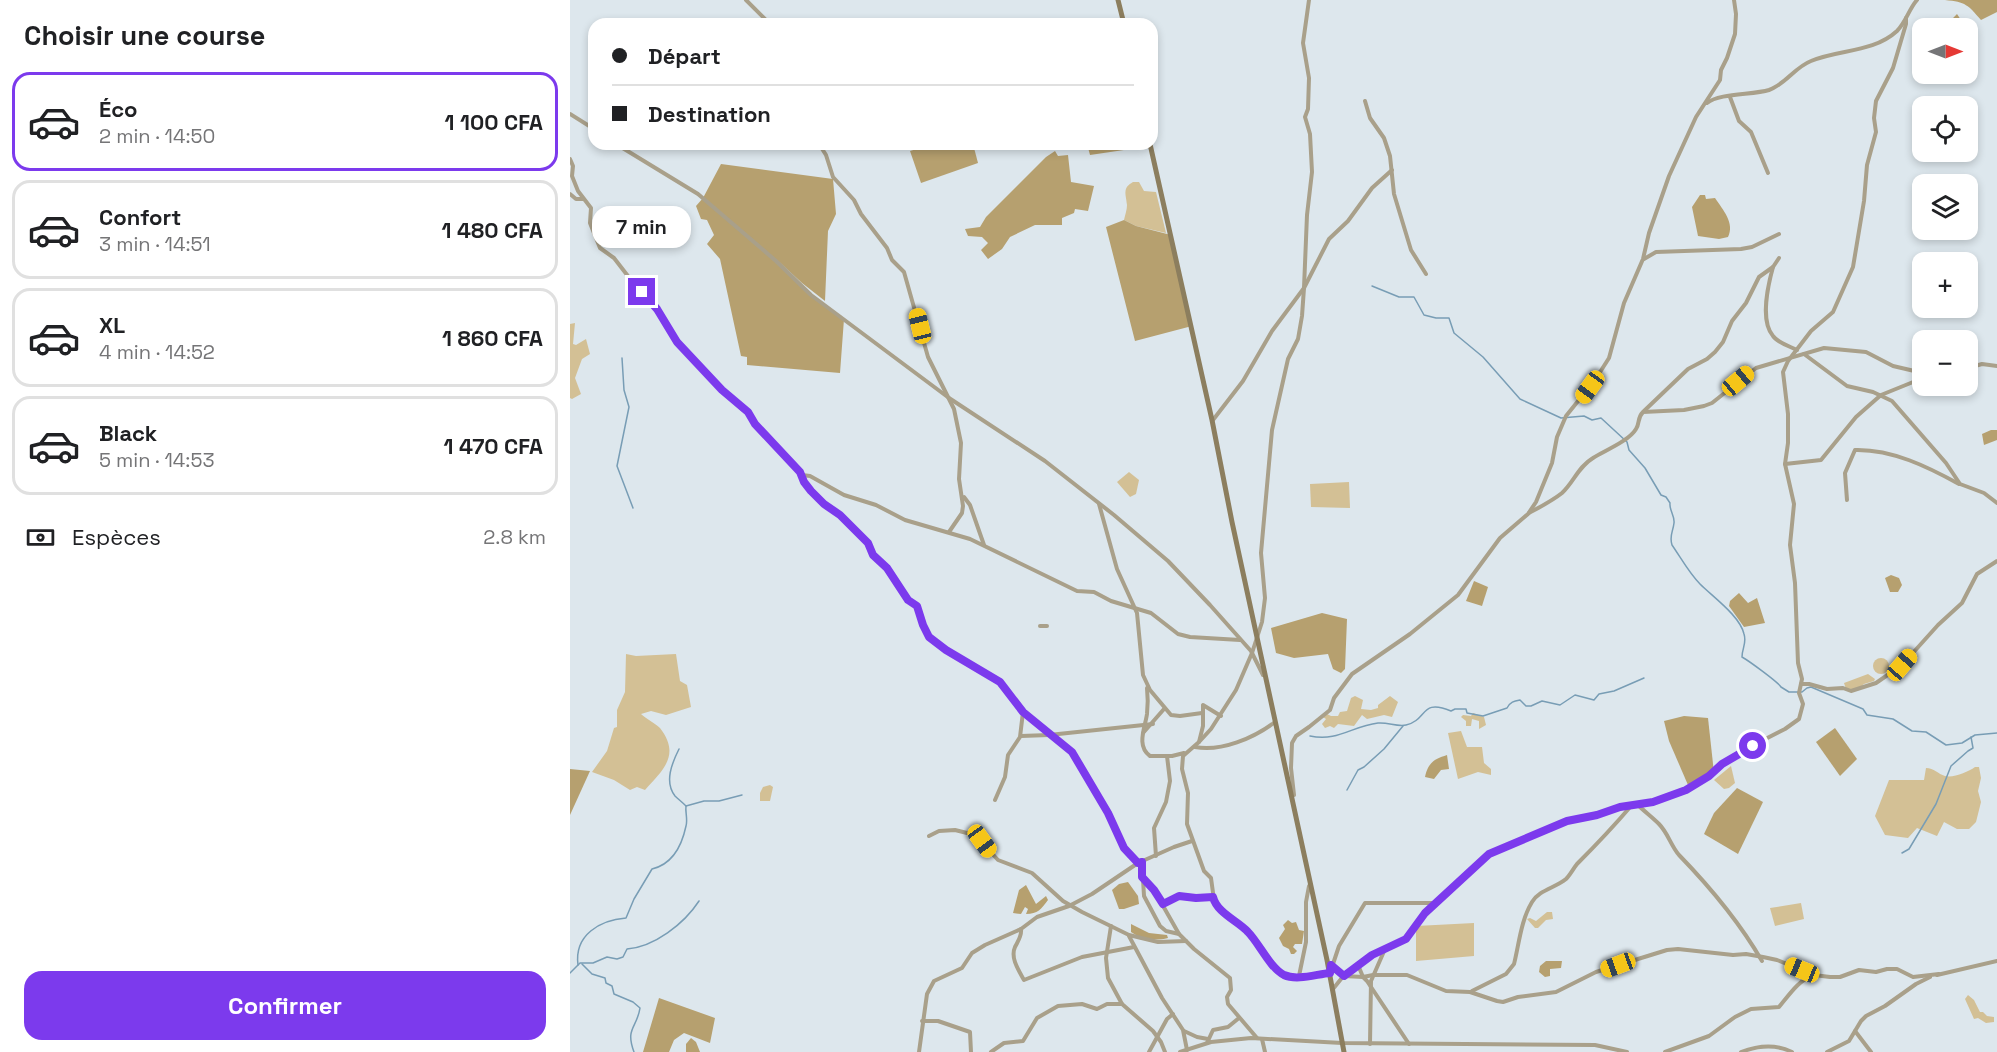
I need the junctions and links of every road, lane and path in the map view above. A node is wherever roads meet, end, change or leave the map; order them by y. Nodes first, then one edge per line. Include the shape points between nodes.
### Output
1 (746, 0) edge
2 (1118, 0) edge
3 (1309, 0) edge
4 (1734, 0) edge
5 (1917, 0) edge
6 (764, 18) edge
7 (1122, 18) edge
8 (1906, 18) junction
9 (1730, 97) junction
10 (1365, 101) dead end
11 (1704, 105) junction
12 (570, 114) edge
13 (588, 125) edge
14 (626, 150) edge
15 (823, 150) edge
16 (1151, 150) edge
17 (570, 159) edge
18 (1392, 170) junction
19 (1768, 174) dead end
20 (570, 194) edge
21 (584, 200) junction
22 (1779, 234) dead end
23 (1779, 258) dead end
24 (1643, 259) junction
25 (1773, 267) junction
26 (1426, 274) dead end
27 (1304, 288) junction
28 (1797, 350) junction
29 (1803, 354) junction
30 (1792, 357) junction
31 (1978, 365) edge
32 (1997, 366) edge
33 (1912, 370) edge
34 (1912, 382) edge
35 (1881, 395) junction
36 (949, 398) junction
37 (1643, 412) junction
38 (1212, 420) junction
39 (1785, 464) junction
40 (802, 475) junction
41 (1960, 484) junction
42 (962, 493) junction
43 (1098, 501) junction
44 (1847, 501) dead end
45 (1997, 503) edge
46 (1528, 514) junction
47 (949, 532) junction
48 (984, 546) junction
49 (1997, 561) edge
50 (1136, 608) junction
51 (1040, 626) dead end
52 (1047, 626) dead end
53 (1257, 637) junction
54 (1241, 640) junction
55 (1252, 653) junction
56 (1267, 683) junction
57 (1801, 684) junction
58 (1147, 686) junction
59 (1164, 709) junction
60 (1023, 712) junction
61 (1202, 713) junction
62 (1221, 716) junction
63 (1275, 722) junction
64 (1145, 724) junction
65 (1153, 724) junction
66 (1136, 725) junction
67 (1143, 732) junction
68 (1049, 735) junction
69 (1021, 736) junction
70 (1199, 741) junction
71 (1195, 747) junction
72 (1185, 753) junction
73 (1167, 756) junction
74 (995, 800) dead end
75 (1638, 805) junction
76 (1632, 806) junction
77 (1294, 811) junction
78 (929, 836) dead end
79 (1192, 841) junction
80 (1156, 856) junction
81 (1140, 863) junction
82 (1142, 877) junction
83 (1310, 885) junction
84 (1213, 897) junction
85 (1437, 903) junction
86 (1163, 904) junction
87 (1070, 906) junction
88 (1111, 926) junction
89 (1022, 929) junction
90 (1179, 934) junction
91 (1129, 935) junction
92 (1186, 941) junction
93 (1134, 947) junction
94 (1385, 949) junction
95 (1107, 952) junction
96 (1759, 956) junction
97 (1997, 961) edge
98 (1762, 962) dead end
99 (1329, 963) junction
100 (1358, 965) junction
101 (1330, 973) junction
102 (1939, 974) junction
103 (1373, 975) junction
104 (1814, 975) junction
105 (1299, 976) junction
106 (1344, 976) junction
107 (1363, 977) junction
108 (1371, 987) junction
109 (1333, 989) junction
110 (1470, 992) junction
111 (1122, 1004) junction
112 (1173, 1014) junction
113 (1239, 1018) junction
114 (922, 1021) junction
115 (1183, 1030) junction
116 (1855, 1030) junction
117 (1156, 1036) junction
118 (1259, 1038) junction
119 (1208, 1041) junction
120 (1342, 1043) junction
121 (1370, 1044) junction
122 (1409, 1044) junction
123 (1529, 1045) junction
124 (1187, 1050) junction
125 (1344, 1051) edge
126 (919, 1052) edge
127 (971, 1052) edge
128 (991, 1052) edge
129 (1149, 1052) edge
130 (1165, 1052) edge
131 (1180, 1052) edge
132 (1265, 1052) edge
133 (1531, 1052) edge
134 (1627, 1052) edge
135 (1665, 1052) edge
136 (1741, 1052) edge
137 (1792, 1052) edge
138 (1827, 1052) edge
139 (1871, 1052) edge

1 - 6 street
2 - 7 main road
3 - 27 street via 1303,43 1309,83 1305,117 1312,172
4 - 11 street via 1735,34 1720,80
5 - 8 street
8 - 9 street via 1896,32 1875,45 1809,61 1773,88
8 - 28 street via 1893,68 1876,101 1876,132 1867,165 1853,267 1833,312
9 - 11 street via 1715,98
9 - 19 street via 1739,121 1751,132
10 - 18 street via 1370,118 1384,138
11 - 24 street via 1669,176
12 - 13 street
14 - 36 street via 709,202 811,295
15 - 36 street via 833,177 854,200 892,260 904,272 928,357
16 - 38 main road
17 - 21 street via 572,176
18 - 26 street via 1394,195 1408,242
18 - 27 street via 1329,239
20 - 21 street
21 - 40 street via 591,208 590,222 600,248 614,258 652,302 677,342 748,412
22 - 24 street via 1752,247 1656,252
23 - 25 street
24 - 46 street via 1624,303 1609,358 1566,416 1552,463
25 - 28 street via 1767,294 1770,331 1777,340
25 - 37 street via 1759,278 1715,352 1688,369
27 - 38 street via 1272,331 1243,381
27 - 53 street via 1298,339 1288,359 1272,430 1261,553 1265,598
28 - 29 street
28 - 30 street
29 - 30 street
29 - 33 street via 1831,348 1866,352
29 - 35 street via 1847,386
30 - 37 street via 1756,368 1704,406
30 - 39 street via 1783,372 1788,414
31 - 32 street
34 - 35 street
35 - 39 street via 1856,417 1821,460
35 - 41 street via 1895,404
36 - 42 street via 960,443 958,469
36 - 43 street
37 - 46 street via 1633,432 1587,462 1563,492
38 - 53 main road
39 - 57 street via 1794,504 1790,545
40 - 47 street via 904,520
40 - 60 street via 824,504 868,543 873,555 917,606 929,637 1000,682
41 - 44 street via 1894,455 1855,450 1845,473
41 - 45 street
42 - 47 street via 962,513
42 - 48 street
43 - 50 street via 1115,564
43 - 54 street via 1168,561
46 - 77 street via 1500,538 1458,595 1352,674 1330,710 1296,736 1291,768
47 - 48 street
48 - 50 street via 1077,591 1094,592
49 - 57 street via 1977,573 1965,599 1902,665 1876,683 1851,691
50 - 54 street via 1157,616 1180,635
50 - 58 street via 1141,668
51 - 52 street
53 - 55 street
53 - 56 main road
54 - 55 street
55 - 56 street
55 - 62 street
56 - 63 main road
57 - 75 street via 1803,704 1799,719 1742,751 1697,785
58 - 59 street
58 - 64 street
59 - 61 street via 1177,716
59 - 65 street
60 - 68 street
60 - 69 street
61 - 62 street via 1203,705
61 - 70 street
62 - 70 street
63 - 71 street via 1239,741 1212,748
63 - 77 main road
64 - 65 street
64 - 66 street
64 - 67 street
65 - 67 street
66 - 67 street
66 - 68 street
67 - 73 street via 1147,755
68 - 69 street
68 - 81 street via 1078,760 1124,848
69 - 74 street via 1008,755 1005,777
70 - 71 street
71 - 72 street
72 - 73 street
72 - 79 street via 1182,769
73 - 80 street via 1170,781 1167,800 1154,828
75 - 76 street
75 - 96 street via 1665,831 1678,854 1729,912
76 - 85 street via 1567,821 1494,851
76 - 110 street via 1567,878 1533,899 1511,970
77 - 83 main road
78 - 87 street via 955,830 975,835 998,860 1032,873
79 - 80 street
79 - 84 street via 1204,871 1211,878
80 - 81 street
81 - 82 street
81 - 87 street
82 - 86 street
82 - 90 street via 1144,896 1160,926
83 - 99 main road
83 - 105 street
84 - 86 street via 1179,896
84 - 105 street via 1217,906 1248,932 1282,973
85 - 94 street via 1406,939
85 - 99 street via 1365,903
86 - 90 street
87 - 88 street
87 - 89 street via 1037,917
88 - 91 street
88 - 95 street
89 - 95 street via 1013,952 1024,980 1082,957
89 - 114 street via 978,949 962,968 934,981 928,990
90 - 92 street
91 - 92 street via 1158,942
91 - 93 street
92 - 113 street via 1230,978 1227,1000
93 - 95 street
93 - 112 street
94 - 100 street
94 - 103 street
95 - 111 street via 1106,974
96 - 98 street
96 - 104 street
96 - 110 street via 1667,950 1596,972 1556,992 1503,1002
97 - 102 street
99 - 101 main road
99 - 106 street
100 - 106 street
100 - 107 street
101 - 105 street
101 - 109 main road
102 - 104 street via 1913,977 1887,969 1859,970 1840,976
102 - 116 street via 1918,982 1866,1016
103 - 107 street
103 - 108 street
103 - 110 street via 1407,975 1446,991
104 - 135 street via 1779,1006 1751,1009 1697,1042
106 - 107 street
106 - 109 street
107 - 108 street
108 - 121 street
108 - 122 street
109 - 120 main road
111 - 117 street
111 - 128 street via 1097,1009 1082,1004 1058,1005 1037,1018 1023,1041 1004,1043
112 - 115 street
112 - 117 street
113 - 118 street
113 - 119 street via 1228,1027 1213,1030
114 - 126 street
114 - 127 street via 938,1020 970,1032
115 - 119 street
115 - 124 street
116 - 138 street via 1849,1041
116 - 139 street
117 - 129 street
117 - 130 street
118 - 119 street
118 - 120 street
118 - 132 street
119 - 124 street
120 - 121 street
120 - 125 main road
121 - 122 street
122 - 123 street
123 - 133 street
123 - 134 street via 1595,1045
124 - 131 street
136 - 137 street via 1756,1046

